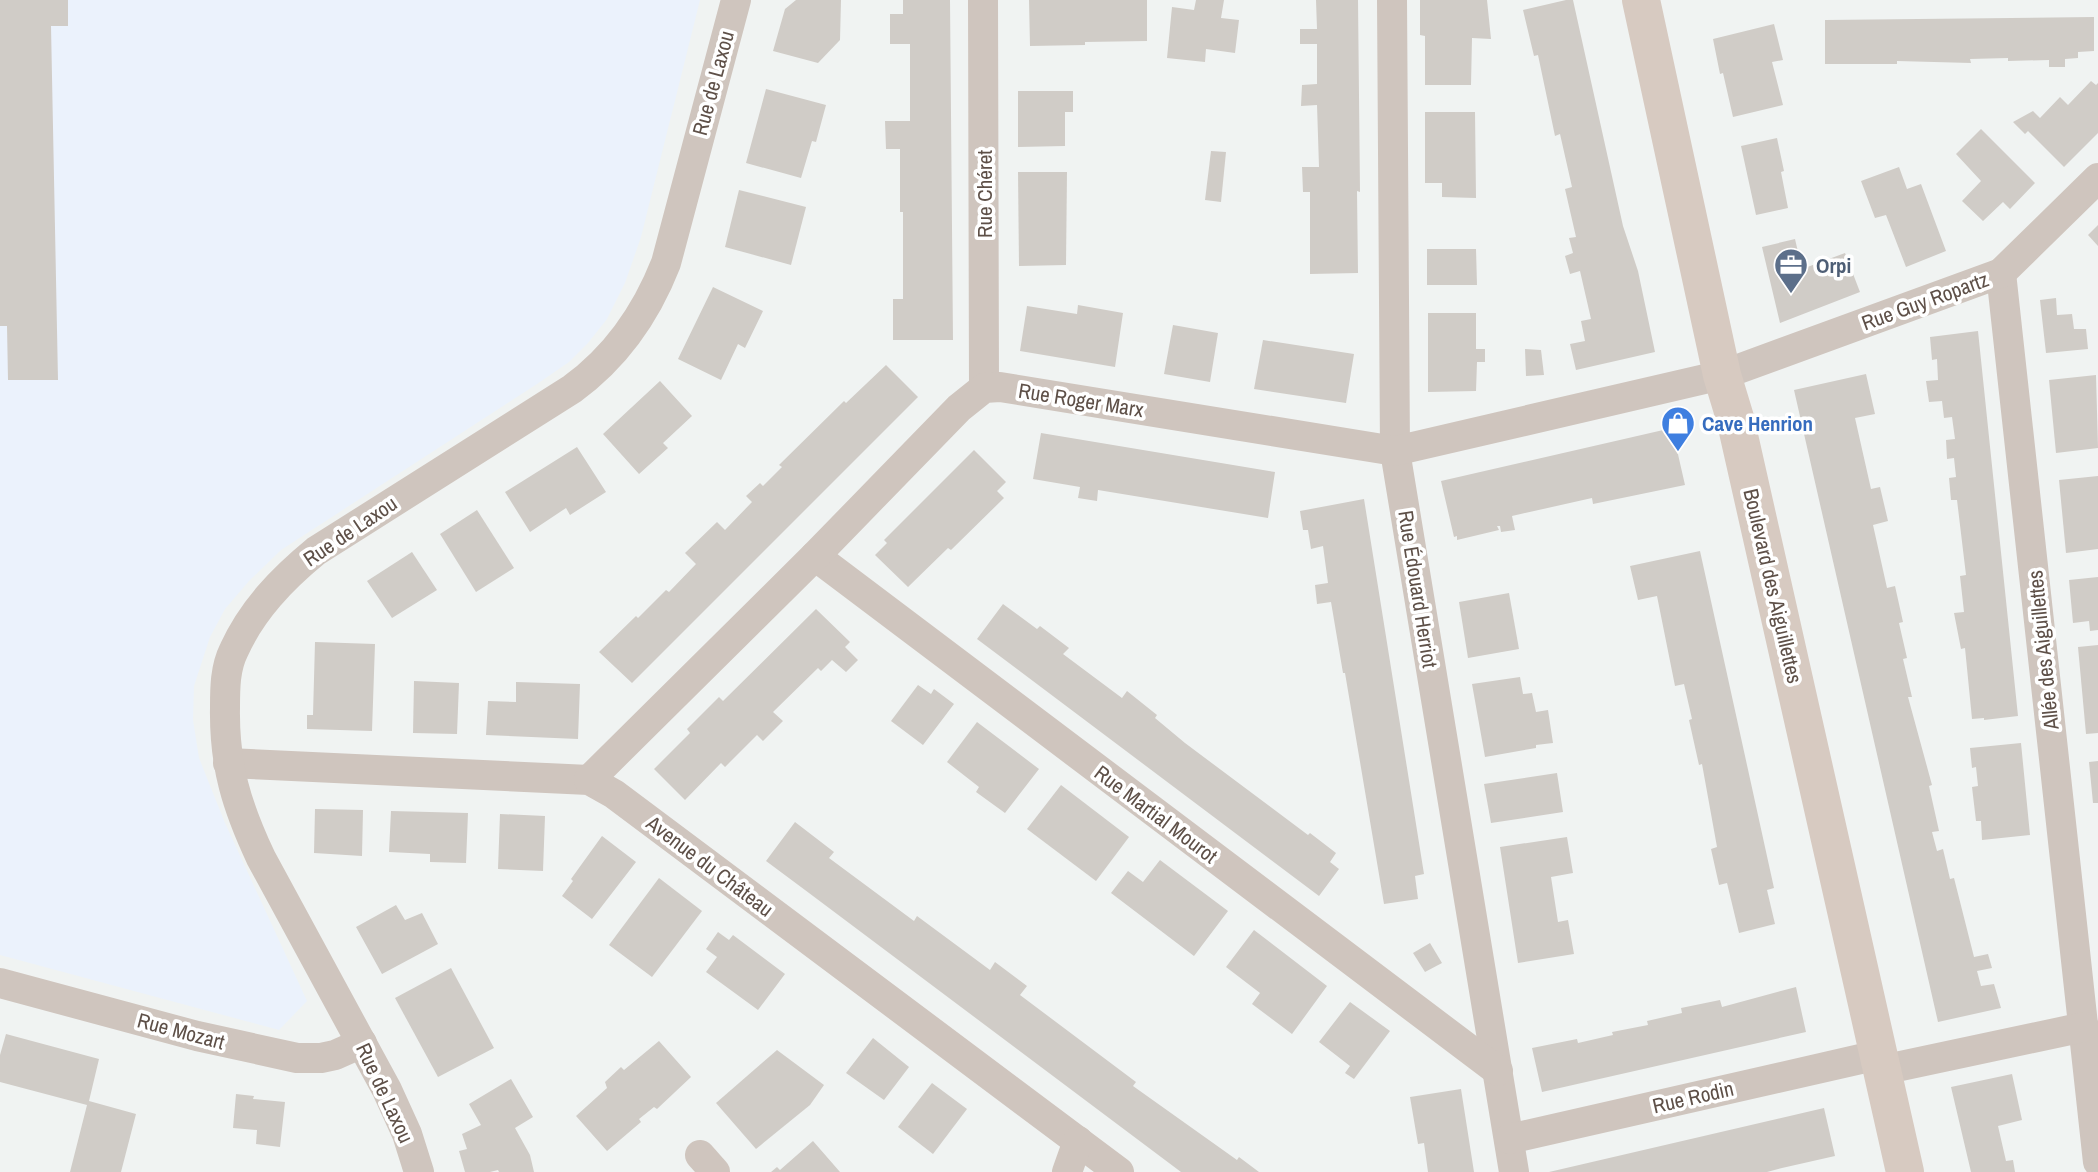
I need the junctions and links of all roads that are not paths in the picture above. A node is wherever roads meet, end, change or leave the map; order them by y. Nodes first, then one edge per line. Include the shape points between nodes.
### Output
1 (736, 0) edge
2 (983, 0) edge
3 (1392, 0) edge
4 (1641, 0) edge
5 (2098, 178) edge
6 (2001, 273) junction
7 (1722, 375) junction
8 (985, 388) junction
9 (1395, 451) junction
10 (815, 556) junction
11 (228, 763) junction
12 (589, 780) junction
13 (0, 983) edge
14 (2084, 1027) junction
15 (362, 1043) junction
16 (1880, 1062) junction
17 (1498, 1071) junction
18 (1509, 1139) junction
19 (1078, 1141) junction
20 (2098, 1162) edge
21 (419, 1172) edge
22 (1067, 1172) edge
23 (1119, 1172) edge
24 (1514, 1172) edge
25 (1905, 1172) edge

1 - 11 street, Rue de Laxou via 666,262 656,289 628,335 572,389 316,551 276,587 246,626 225,677
2 - 8 street, Rue Chéret
3 - 9 street, Rue Édouard Herriot
4 - 7 main road, Boulevard des Aiguillettes
5 - 6 street, Rue Guy Ropartz
6 - 7 street, Rue Guy Ropartz
6 - 14 street, Allée des Aiguillettes
7 - 9 street, Rue Roger Marx
7 - 16 main road, Boulevard des Aiguillettes
8 - 9 street, Rue Roger Marx
8 - 10 street via 959,408
9 - 17 street, Rue Édouard Herriot
10 - 12 street
10 - 17 street, Rue Martial Mourot
11 - 12 street, Avenue du Château
11 - 15 street, Rue de Laxou via 233,790 256,846
12 - 19 street, Avenue du Château via 614,794
13 - 15 street, Rue Mozart via 297,1058 335,1055
14 - 16 street
14 - 20 street, Allée des Aiguillettes
15 - 21 street, Rue de Laxou via 407,1134
16 - 18 street, Rue Rodin
16 - 25 main road, Boulevard des Aiguillettes
17 - 18 street, Rue Édouard Herriot
18 - 24 street, Rue Édouard Herriot
19 - 22 street
19 - 23 street, Avenue du Château

